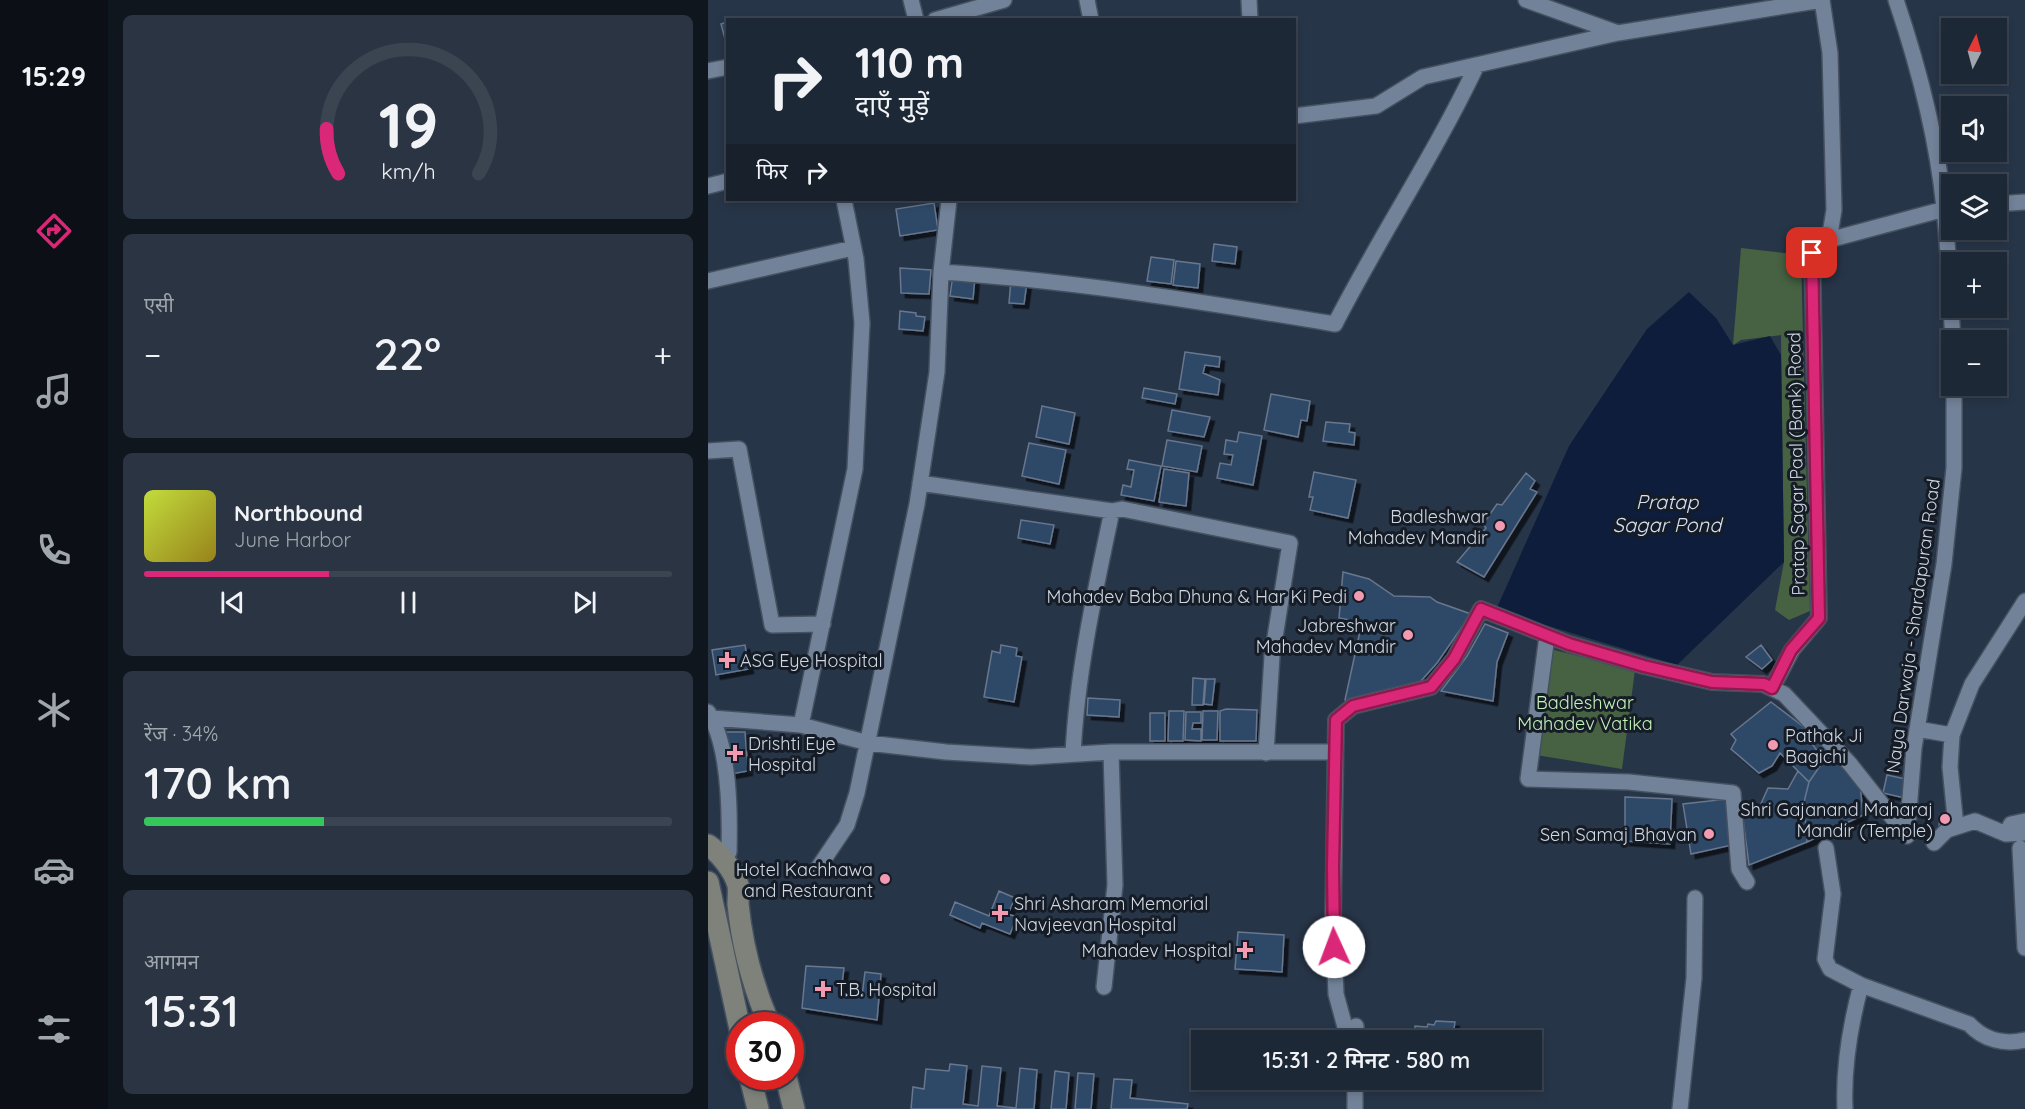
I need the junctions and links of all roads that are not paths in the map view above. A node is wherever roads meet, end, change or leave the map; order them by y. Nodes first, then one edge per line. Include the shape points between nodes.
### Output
1 (911, 0) edge
2 (1004, 0) edge
3 (1087, 0) edge
4 (1249, 0) edge
5 (1526, 0) edge
6 (1822, 0) edge
7 (1896, 0) edge
8 (916, 18) edge
9 (942, 18) edge
10 (1091, 18) edge
11 (1250, 18) edge
12 (1618, 33) junction
13 (1477, 65) junction
14 (708, 71) edge
15 (726, 72) edge
16 (1296, 116) edge
17 (1941, 174) edge
18 (726, 182) edge
19 (708, 186) edge
20 (844, 201) edge
21 (950, 201) edge
22 (2025, 202) edge
23 (2007, 203) edge
24 (1941, 209) edge
25 (1829, 240) junction
26 (1949, 240) edge
27 (854, 248) junction
28 (941, 272) junction
29 (708, 281) edge
30 (1953, 330) edge
31 (1954, 396) edge
32 (708, 452) edge
33 (920, 483) junction
34 (1112, 511) junction
35 (2025, 601) edge
36 (823, 624) junction
37 (1547, 636) junction
38 (1772, 688) junction
39 (710, 715) edge
40 (801, 725) junction
41 (1917, 729) junction
42 (1952, 735) junction
43 (868, 743) junction
44 (1111, 752) junction
45 (1335, 752) junction
46 (1266, 753) junction
47 (1073, 754) junction
48 (2025, 820) edge
49 (1956, 827) junction
50 (2025, 833) edge
51 (2007, 834) junction
52 (1934, 843) dead end
53 (708, 845) edge
54 (1826, 848) dead end
55 (2020, 848) dead end
56 (708, 852) edge
57 (729, 852) dead end
58 (818, 868) dead end
59 (708, 882) edge
60 (1747, 882) dead end
61 (1695, 898) dead end
62 (2025, 948) edge
63 (1861, 985) junction
64 (1104, 987) dead end
65 (736, 1012) edge
66 (752, 1012) edge
67 (764, 1012) edge
68 (1351, 1030) edge
69 (2025, 1040) edge
70 (753, 1090) edge
71 (767, 1090) edge
72 (789, 1090) edge
73 (1355, 1090) edge
74 (758, 1109) edge
75 (771, 1109) edge
76 (794, 1109) edge
77 (1355, 1109) edge
78 (1680, 1109) edge
79 (1845, 1109) edge

1 - 8 street
2 - 9 street
3 - 10 street
4 - 11 street
5 - 12 street
6 - 12 street
6 - 25 street via 1830,53 1834,210
7 - 17 street via 1919,69
12 - 13 street
13 - 16 street via 1423,77 1376,106
13 - 28 street via 1415,185 1368,259 1335,324 1035,278
14 - 15 street
18 - 19 street
20 - 27 street
21 - 28 street
22 - 23 street
24 - 25 street
25 - 38 street, Pratap Sagar Paal (Bank) Road via 1812,242 1819,618 1791,650
26 - 30 street
27 - 29 street
27 - 36 street via 862,323 855,470
28 - 33 street via 937,372
31 - 41 street, Naya Darwaja - Shardapuran Road via 1954,468 1944,564
32 - 36 street via 739,449 772,625
33 - 34 street
33 - 43 street
34 - 46 street via 1122,509 1290,543 1272,656
34 - 47 street via 1083,662
35 - 42 street via 1972,684
36 - 40 street
37 - 38 street via 1703,680 1764,684
37 - 45 street via 1481,609 1454,659 1431,687 1353,706 1336,720
37 - 60 street via 1528,779 1629,782 1733,793 1739,869
38 - 41 street, Naya Darwaja - Shardapuran Road via 1784,694 1850,764 1907,836
39 - 40 street
39 - 57 street via 729,787
40 - 43 street
41 - 42 street
42 - 49 street via 1950,767
43 - 47 street via 946,753
43 - 58 street via 847,825
44 - 46 street
44 - 47 street
44 - 64 street via 1115,885
45 - 46 street
45 - 68 street via 1336,994
48 - 51 street via 2011,824
49 - 51 street via 1975,820
49 - 52 street
50 - 51 street
53 - 67 main road via 719,852 738,885 738,904
54 - 63 street via 1833,894 1825,959 1830,969
55 - 62 street
56 - 66 main road via 724,875
59 - 65 main road
61 - 78 street via 1694,978
63 - 69 street via 1969,1024 1979,1035 1994,1040
63 - 79 street via 1850,1026
70 - 74 main road
71 - 75 main road
72 - 76 main road
73 - 77 street

